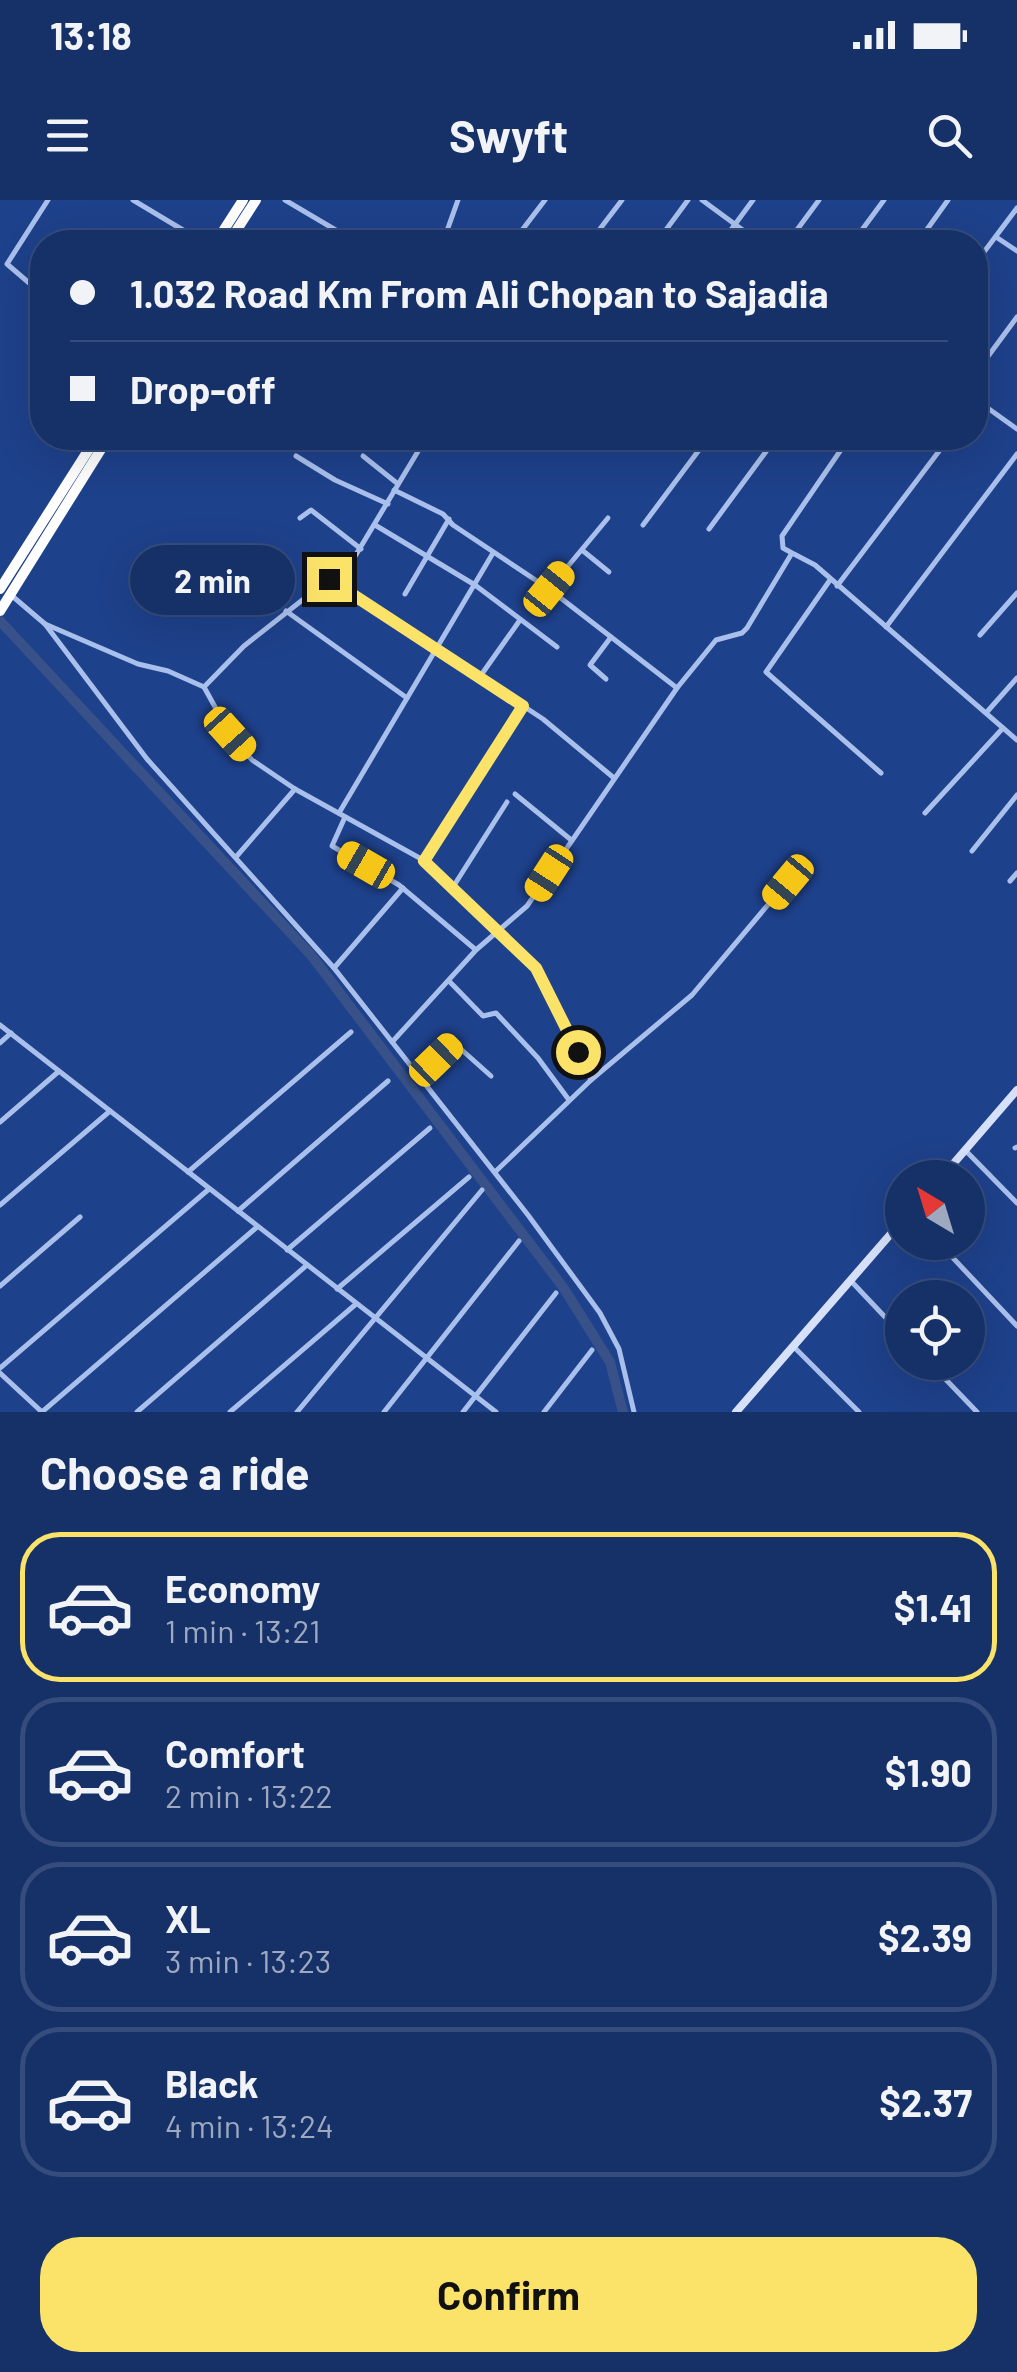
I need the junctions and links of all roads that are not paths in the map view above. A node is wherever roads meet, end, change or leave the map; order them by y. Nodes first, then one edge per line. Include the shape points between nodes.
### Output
1 (48, 200) edge
2 (133, 200) edge
3 (243, 200) edge
4 (256, 200) edge
5 (285, 200) edge
6 (458, 200) edge
7 (545, 200) edge
8 (622, 200) edge
9 (688, 200) edge
10 (702, 200) edge
11 (754, 200) edge
12 (819, 200) edge
13 (884, 200) edge
14 (948, 200) edge
15 (1017, 208) edge
16 (735, 225) junction
17 (183, 230) edge
18 (224, 230) edge
19 (237, 230) edge
20 (336, 230) edge
21 (447, 230) edge
22 (522, 230) edge
23 (599, 230) edge
24 (666, 230) edge
25 (731, 230) edge
26 (742, 230) edge
27 (797, 230) edge
28 (862, 230) edge
29 (927, 230) edge
30 (996, 237) junction
31 (988, 247) edge
32 (1017, 251) edge
33 (30, 284) edge
34 (1017, 316) edge
35 (988, 356) edge
36 (988, 408) edge
37 (1016, 425) edge
38 (89, 450) edge
39 (100, 450) edge
40 (419, 450) edge
41 (699, 450) edge
42 (767, 450) edge
43 (840, 450) edge
44 (941, 450) edge
45 (1017, 454) edge
46 (296, 456) dead end
47 (363, 456) dead end
48 (396, 487) junction
49 (388, 504) junction
50 (300, 518) dead end
51 (608, 518) dead end
52 (448, 519) junction
53 (375, 525) junction
54 (642, 525) dead end
55 (709, 529) dead end
56 (361, 549) junction
57 (582, 550) junction
58 (493, 553) junction
59 (792, 554) junction
60 (428, 556) junction
61 (609, 572) dead end
62 (830, 580) junction
63 (339, 583) junction
64 (474, 585) junction
65 (837, 586) junction
66 (549, 589) junction
67 (4, 592) edge
68 (1017, 593) edge
69 (405, 594) dead end
70 (0, 611) edge
71 (286, 611) junction
72 (520, 620) junction
73 (45, 624) junction
74 (885, 628) junction
75 (980, 635) dead end
76 (610, 637) junction
77 (557, 647) dead end
78 (435, 649) junction
79 (479, 678) junction
80 (1017, 678) edge
81 (606, 679) dead end
82 (204, 688) junction
83 (677, 688) junction
84 (407, 698) junction
85 (523, 706) junction
86 (986, 713) junction
87 (1003, 728) junction
88 (1017, 740) edge
89 (881, 772) dead end
90 (614, 778) junction
91 (295, 789) junction
92 (515, 794) dead end
93 (1017, 794) edge
94 (507, 802) dead end
95 (925, 813) dead end
96 (342, 815) junction
97 (570, 840) junction
98 (972, 850) dead end
99 (236, 857) junction
100 (424, 861) junction
101 (1017, 872) edge
102 (1010, 880) dead end
103 (788, 882) dead end
104 (453, 887) junction
105 (403, 888) junction
106 (499, 930) junction
107 (476, 950) junction
108 (334, 968) junction
109 (449, 981) junction
110 (0, 1025) edge
111 (352, 1032) dead end
112 (11, 1034) junction
113 (393, 1041) junction
114 (0, 1042) edge
115 (59, 1071) junction
116 (420, 1075) junction
117 (491, 1076) dead end
118 (592, 1080) junction
119 (388, 1081) dead end
120 (1017, 1090) edge
121 (570, 1101) junction
122 (110, 1111) junction
123 (0, 1122) edge
124 (430, 1128) dead end
125 (965, 1150) junction
126 (956, 1160) edge
127 (188, 1172) junction
128 (495, 1172) junction
129 (469, 1177) dead end
130 (209, 1188) junction
131 (482, 1190) dead end
132 (1017, 1203) edge
133 (0, 1205) edge
134 (238, 1212) junction
135 (80, 1217) dead end
136 (257, 1226) junction
137 (519, 1241) dead end
138 (885, 1242) edge
139 (288, 1250) junction
140 (955, 1260) edge
141 (307, 1266) junction
142 (850, 1282) junction
143 (0, 1286) edge
144 (337, 1289) junction
145 (556, 1293) dead end
146 (356, 1304) junction
147 (374, 1318) junction
148 (885, 1318) edge
149 (1017, 1326) edge
150 (794, 1346) junction
151 (592, 1350) dead end
152 (426, 1358) junction
153 (0, 1371) edge
154 (946, 1380) edge
155 (476, 1395) junction
156 (137, 1412) edge
157 (230, 1412) edge
158 (298, 1412) edge
159 (384, 1412) edge
160 (464, 1412) edge
161 (496, 1412) edge
162 (544, 1412) edge
163 (634, 1412) edge
164 (737, 1412) edge
165 (859, 1412) edge
166 (977, 1412) edge

1 - 33 street via 7,264
2 - 17 street
3 - 18 highway
4 - 19 highway
5 - 20 street
6 - 21 street
7 - 22 street
8 - 23 street
9 - 24 street
10 - 16 street
11 - 16 street
12 - 27 street
13 - 28 street
14 - 29 street
15 - 30 street
16 - 25 street
16 - 26 street
30 - 31 street
30 - 32 street
34 - 35 street
36 - 37 street
38 - 67 highway
39 - 67 highway
40 - 48 street
41 - 54 street
42 - 55 street
43 - 59 street via 782,536
44 - 65 street
45 - 74 street
46 - 49 street
47 - 48 street
48 - 49 street
48 - 52 street
49 - 53 street
50 - 56 street via 311,510
51 - 57 street
52 - 58 street
52 - 60 street
53 - 56 street
53 - 60 street
56 - 63 street
57 - 61 street
57 - 66 street
58 - 64 street
58 - 66 street
59 - 62 street
59 - 83 street via 742,633 716,640
60 - 64 street
60 - 69 street
62 - 65 street
62 - 89 street via 766,672
63 - 71 street via 328,579
63 - 78 street
64 - 72 street
64 - 78 street
65 - 74 street
66 - 76 street
67 - 70 highway
67 - 73 street
68 - 75 street
71 - 82 street
71 - 84 street
72 - 77 street
72 - 79 street
73 - 82 street
73 - 99 street via 147,759
74 - 86 street
76 - 81 street via 590,665
76 - 83 street
78 - 79 street
78 - 84 street
79 - 85 street
80 - 86 street
82 - 91 street via 252,760
83 - 90 street
84 - 96 street
85 - 90 street
85 - 100 street
86 - 87 street
87 - 88 street
87 - 95 street
90 - 97 street
91 - 96 street
91 - 99 street
92 - 97 street
93 - 98 street
94 - 104 street
96 - 100 street
96 - 105 street via 332,846
97 - 106 street via 527,906
99 - 108 street
100 - 104 street
101 - 102 street
103 - 118 street via 692,996
104 - 106 street
105 - 107 street
105 - 108 street
106 - 107 street
106 - 118 street via 536,968
107 - 109 street
108 - 113 street
109 - 113 street
109 - 121 street via 484,1016 496,1012
110 - 112 street
111 - 127 street
112 - 114 street
112 - 115 street
113 - 116 street
115 - 122 street
115 - 123 street
116 - 117 street via 454,1044
116 - 128 street
118 - 121 street
119 - 134 street
120 - 125 street
121 - 128 street
122 - 127 street
122 - 133 street
124 - 139 street
125 - 126 street
125 - 132 street
127 - 130 street
128 - 163 street via 600,1312
129 - 144 street
130 - 134 street
130 - 153 street
131 - 147 street
134 - 136 street
135 - 143 street
136 - 139 street
136 - 153 street via 42,1412
137 - 152 street
138 - 142 street
139 - 141 street
140 - 149 street
141 - 144 street
141 - 156 street
142 - 148 street
142 - 150 street
144 - 146 street
145 - 155 street
146 - 147 street
146 - 157 street
147 - 152 street
147 - 158 street
150 - 164 street
150 - 165 street
151 - 162 street
152 - 155 street
152 - 159 street
154 - 166 street
155 - 160 street
155 - 161 street

